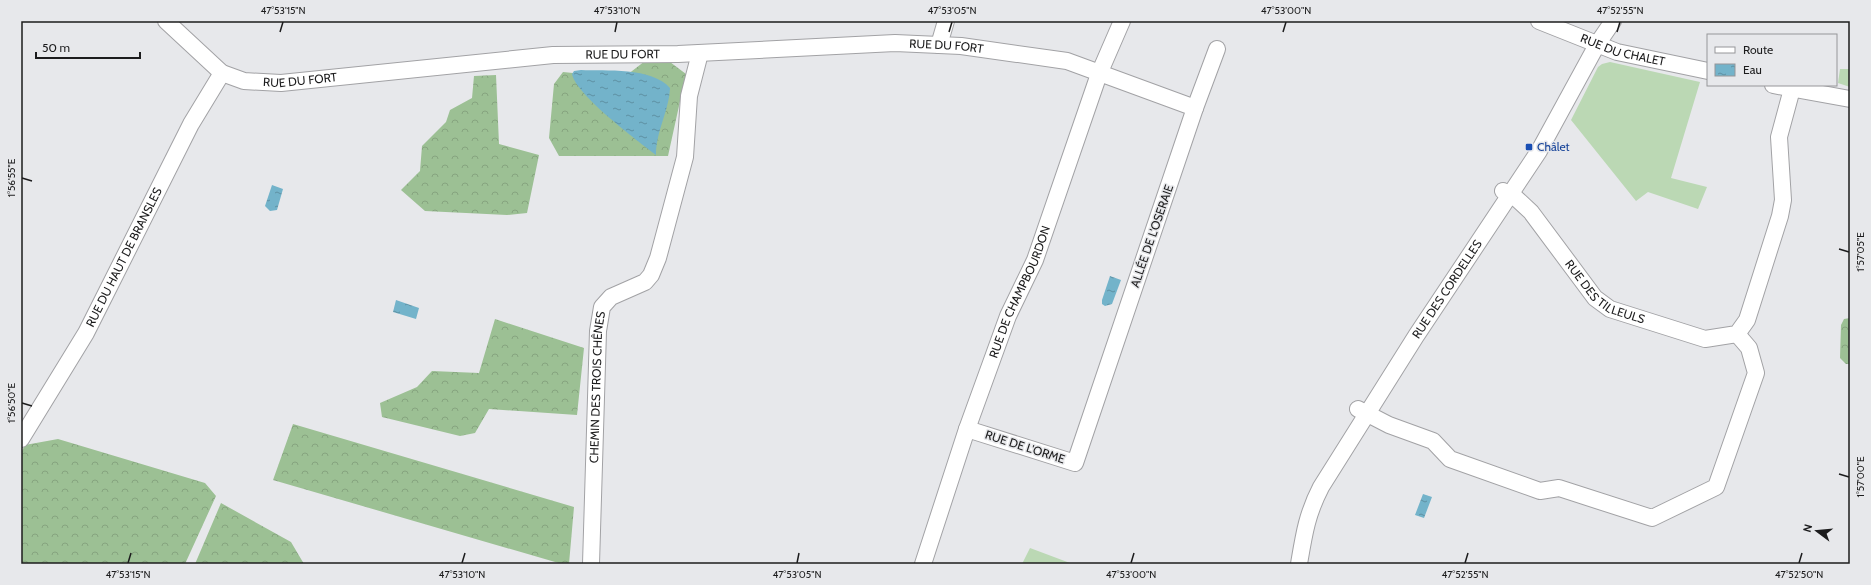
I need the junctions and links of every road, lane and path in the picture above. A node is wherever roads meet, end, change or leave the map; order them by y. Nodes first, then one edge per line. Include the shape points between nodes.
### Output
1 (166, 21) edge
2 (946, 21) edge
3 (1122, 21) edge
4 (1539, 21) edge
5 (1613, 21) edge
6 (1598, 43) junction
7 (939, 45) junction
8 (1217, 50) dead end
9 (700, 53) junction
10 (1707, 71) edge
11 (222, 73) junction
12 (1099, 74) junction
13 (1778, 86) edge
14 (1792, 89) junction
15 (1850, 99) edge
16 (1195, 108) junction
17 (1507, 193) junction
18 (1737, 334) junction
19 (1109, 364) joint
20 (1362, 412) junction
21 (967, 428) junction
22 (21, 439) edge
23 (591, 564) edge
24 (923, 564) edge
25 (1299, 564) edge

1 - 11 street, RUE DU FORT
2 - 7 street
3 - 12 street, RUE DE CHAMPBOURDON
4 - 6 street, RUE DU CHALET
5 - 6 street, RUE DES CORDELLES
6 - 10 street, RUE DU CHALET via 1617,52
6 - 17 street, RUE DES CORDELLES via 1539,151
7 - 9 street, RUE DU FORT via 895,43
7 - 12 street, RUE DU FORT via 1067,61
8 - 16 street, ALLÉE DE L'OSERAIE
9 - 11 street, RUE DU FORT via 552,55 281,83 244,82
9 - 23 street, CHEMIN DES TROIS CHÊNES via 689,96 684,156 658,258 645,282 611,297 602,308 598,331
11 - 22 street, RUE DU HAUT DE BRANSLES via 191,124 86,333
12 - 16 street
12 - 21 street, RUE DE CHAMPBOURDON via 1035,260 1008,316
13 - 14 street
14 - 15 street
14 - 18 street via 1778,137 1783,200 1780,216 1747,320
16 - 19 street, ALLÉE DE L'OSERAIE
17 - 18 street, RUE DES TILLEULS via 1531,212 1595,298 1610,309 1705,340
17 - 20 street, RUE DES CORDELLES via 1435,306
18 - 20 street via 1749,348 1756,373 1716,487 1652,518 1559,488 1540,491 1450,459 1433,441 1388,425
19 - 21 street, RUE DE L'ORME via 1076,463
20 - 25 street, RUE DES CORDELLES via 1311,506
21 - 24 street, RUE DE CHAMPBOURDON

